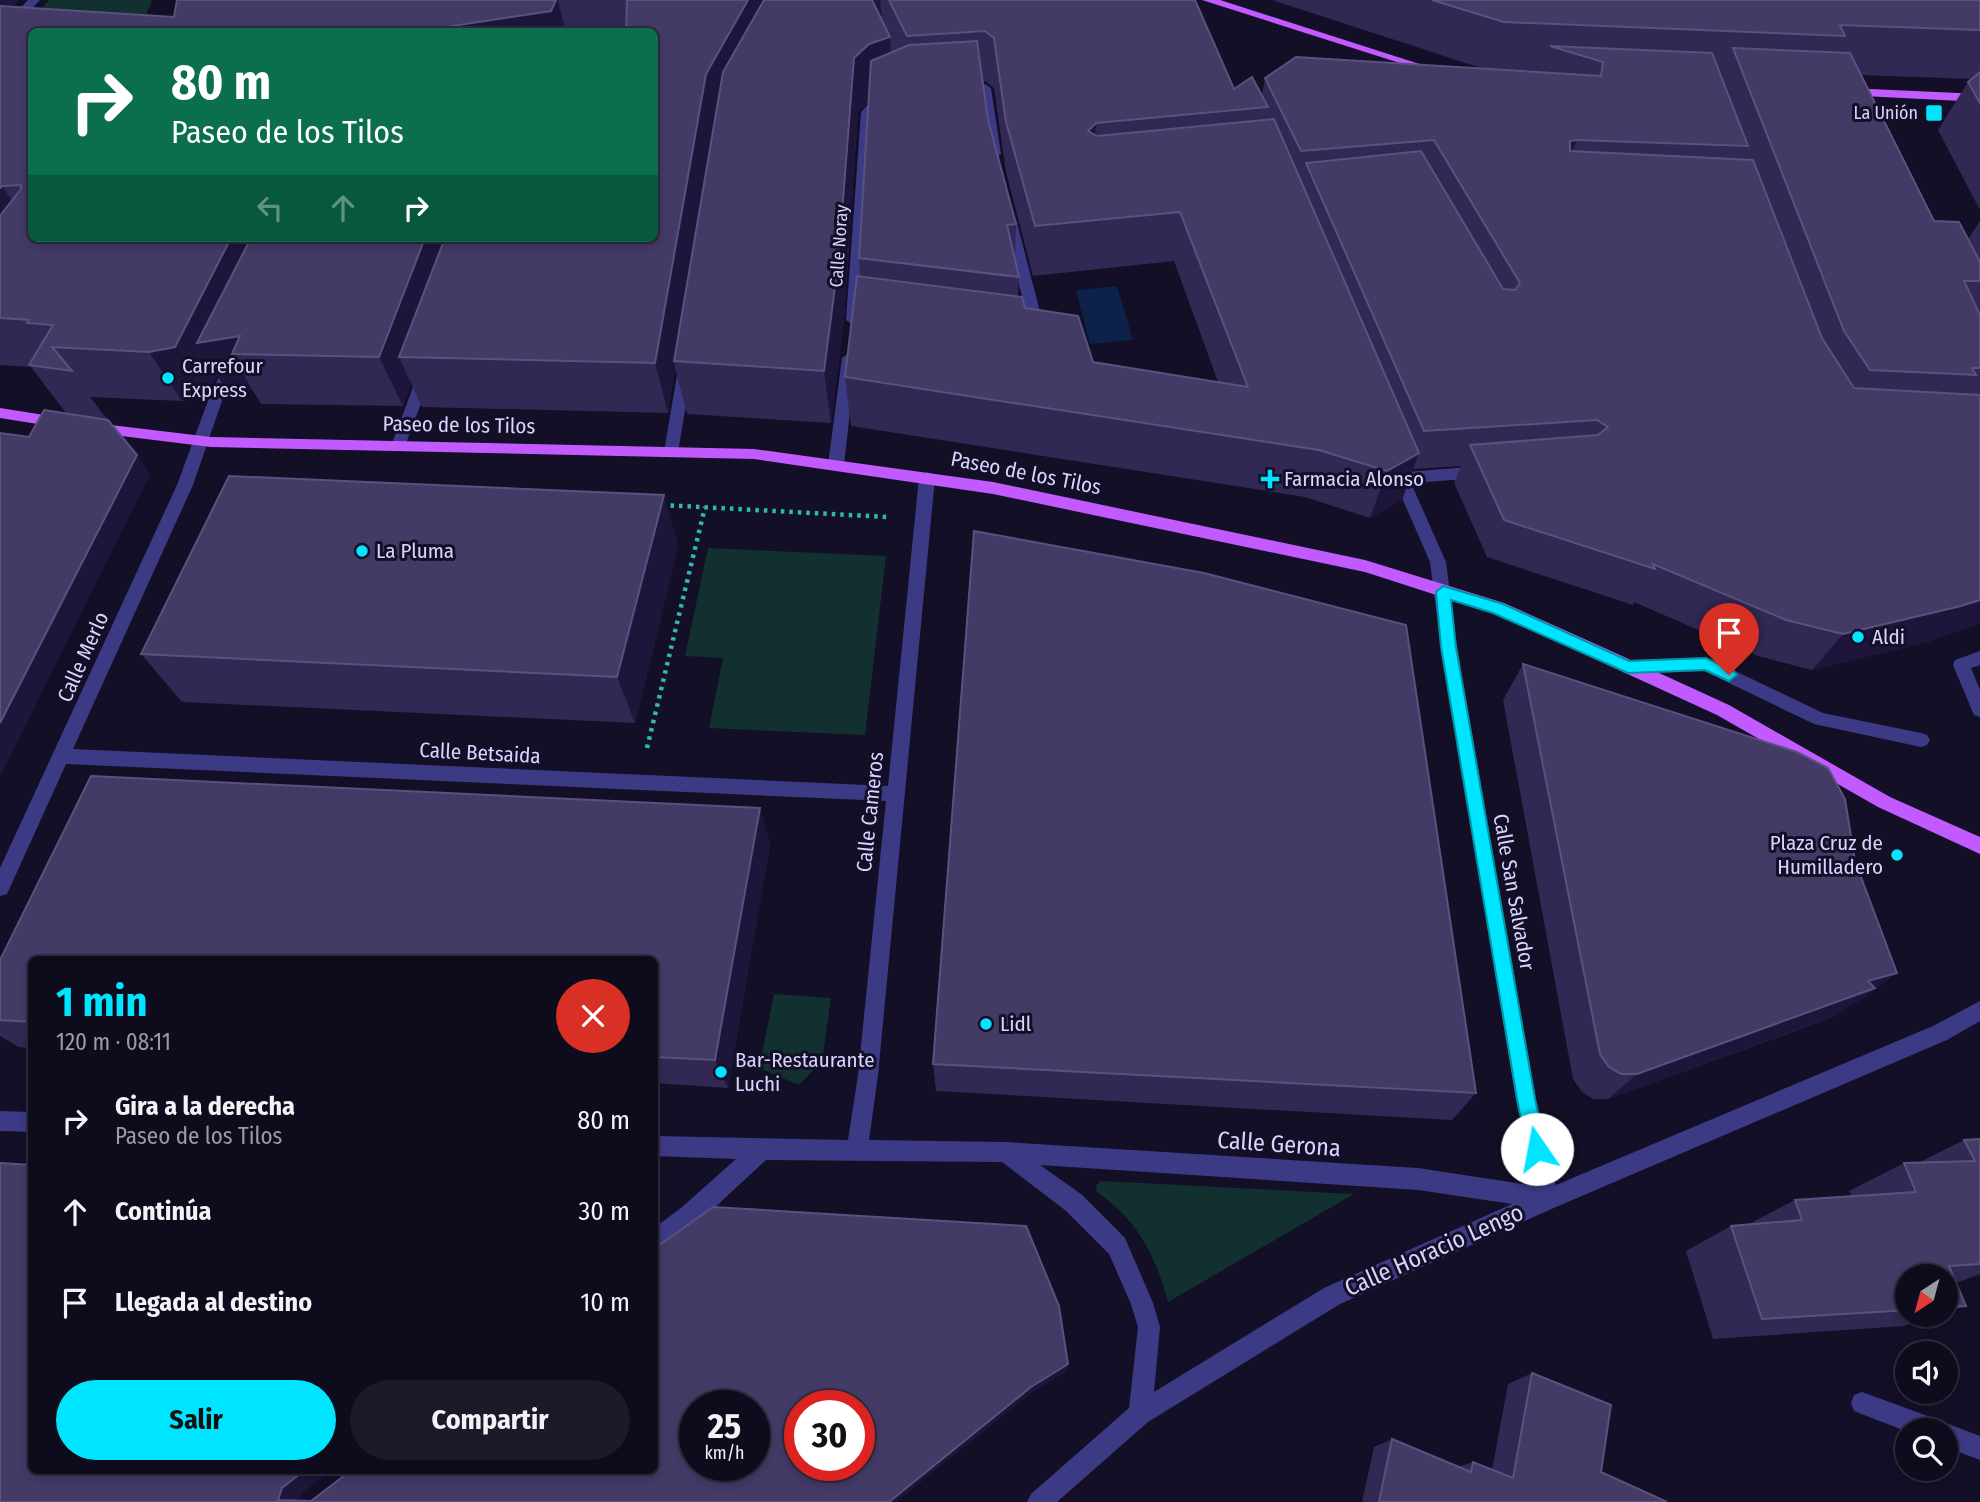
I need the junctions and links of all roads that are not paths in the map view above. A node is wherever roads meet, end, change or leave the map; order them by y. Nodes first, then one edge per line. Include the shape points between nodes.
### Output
1 (34, 0) edge
2 (1208, 0) edge
3 (0, 36) edge
4 (1447, 71) edge
5 (950, 90) edge
6 (1844, 91) joint
7 (904, 93) edge
8 (1980, 98) edge
9 (1861, 112) edge
10 (997, 173) edge
11 (1005, 203) edge
12 (1028, 339) edge
13 (239, 349) edge
14 (688, 353) edge
15 (432, 355) edge
16 (0, 413) edge
17 (200, 442) junction
18 (398, 446) junction
19 (671, 452) junction
20 (1391, 452) edge
21 (836, 465) junction
22 (1496, 471) edge
23 (927, 478) junction
24 (1401, 478) junction
25 (1443, 592) junction
26 (1980, 658) edge
27 (1628, 667) junction
28 (1980, 710) edge
29 (1921, 740) dead end
30 (63, 755) junction
31 (894, 794) junction
32 (1980, 846) edge
33 (0, 888) edge
34 (1980, 1010) edge
35 (0, 1121) edge
36 (28, 1122) edge
37 (658, 1146) edge
38 (762, 1150) junction
39 (857, 1150) junction
40 (1005, 1152) junction
41 (1548, 1199) junction
42 (658, 1239) edge
43 (1862, 1403) dead end
44 (1140, 1414) junction
45 (1901, 1418) edge
46 (1958, 1440) edge
47 (1980, 1448) edge
48 (1039, 1502) edge

1 - 3 street
2 - 4 main road via 1420,67
5 - 10 street via 985,89
6 - 8 main road
6 - 9 street
7 - 21 street, Calle Noray via 878,101 867,112 856,327
11 - 12 street via 1041,341
13 - 17 street, Calle Merlo
14 - 19 street
15 - 18 street
16 - 17 main road, Paseo de los Tilos
17 - 18 main road, Paseo de los Tilos
17 - 30 street, Calle Merlo via 186,485
18 - 19 main road, Paseo de los Tilos
19 - 21 main road, Paseo de los Tilos via 754,454
20 - 24 street, Calle San Salvador
21 - 23 main road, Paseo de los Tilos
22 - 24 street
23 - 25 main road, Paseo de los Tilos via 1365,566
23 - 31 street, Calle Cameros
24 - 25 street, Calle San Salvador via 1438,562
25 - 27 main road, Paseo de los Tilos via 1498,608
25 - 41 street, Calle San Salvador via 1526,1099
26 - 28 street via 1961,665
27 - 29 street via 1706,664 1820,719
27 - 32 main road, Paseo de los Tilos via 1723,710 1884,802
30 - 31 street, Calle Betsaida
30 - 33 street, Calle Merlo
31 - 39 street, Calle Cameros
34 - 41 street, Calle Horacio Lengo via 1940,1034
35 - 36 street
37 - 38 street, Calle Gerona
38 - 39 street, Calle Gerona
38 - 42 street
39 - 40 street, Calle Gerona
40 - 41 street, Calle Gerona via 1418,1179
40 - 44 street via 1073,1202 1116,1246 1149,1327
41 - 44 street, Calle Horacio Lengo via 1332,1296
43 - 45 street
44 - 48 street, Calle Horacio Lengo
46 - 47 street

